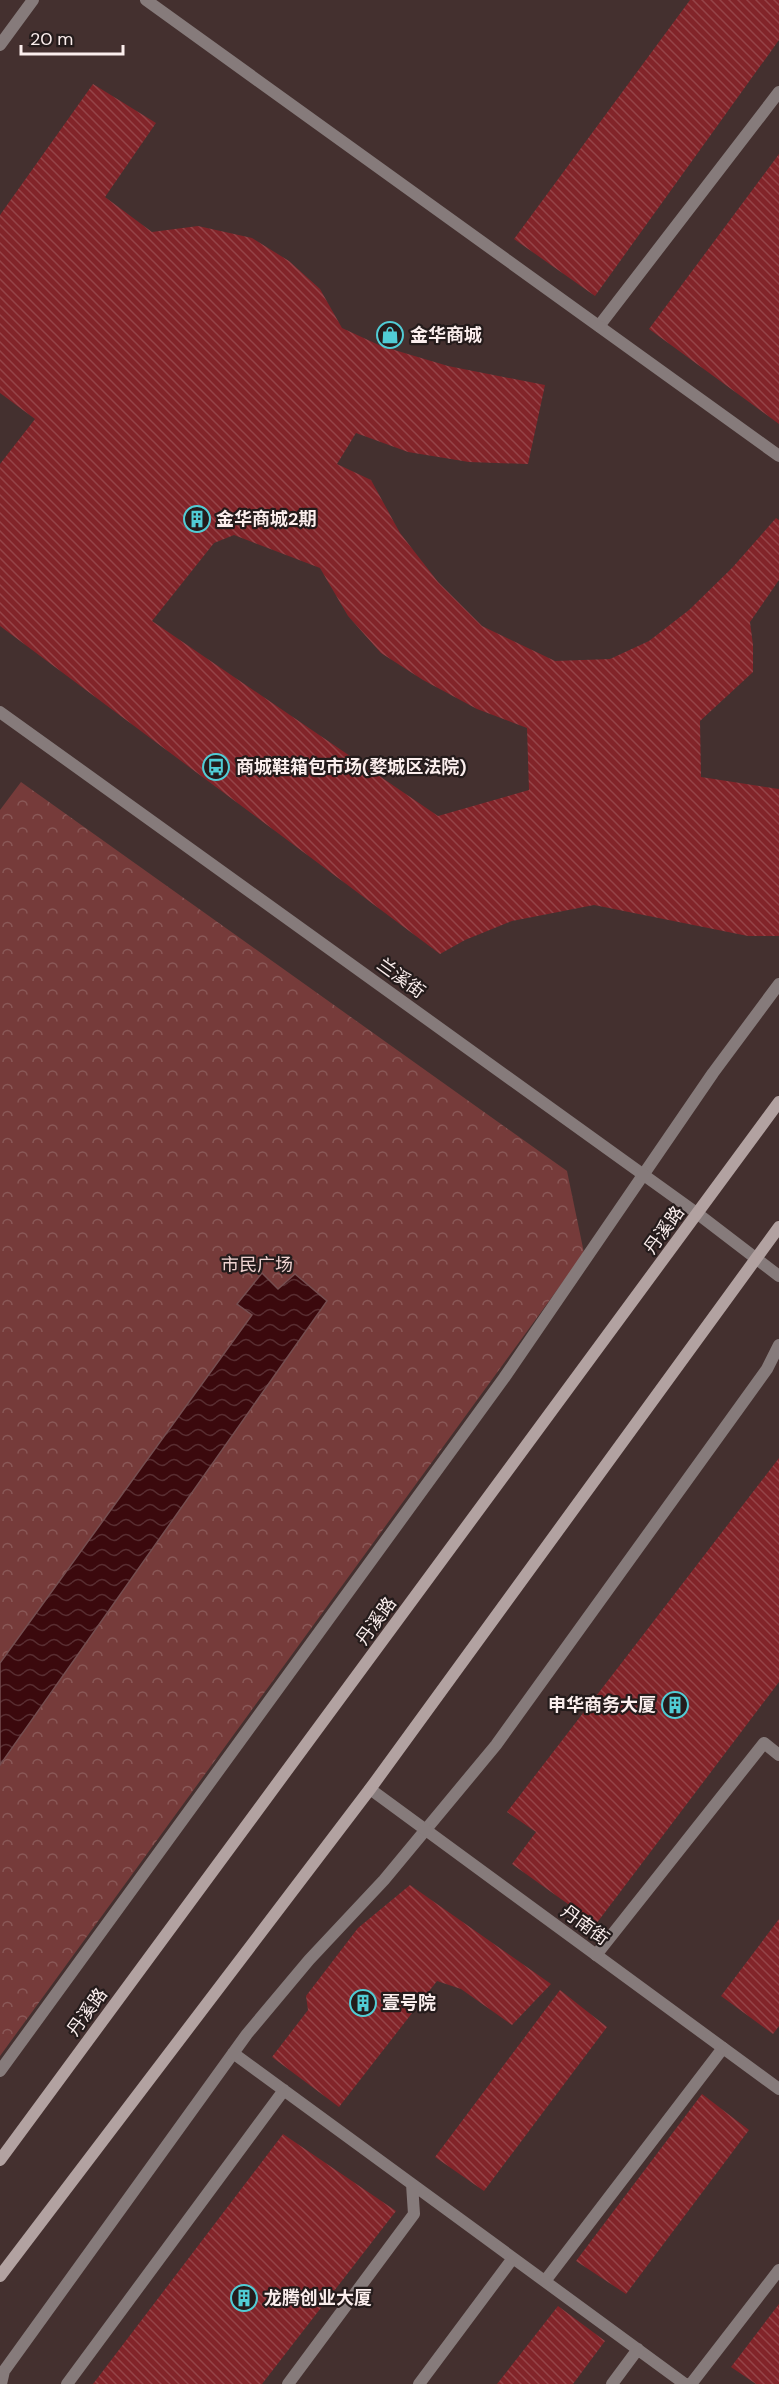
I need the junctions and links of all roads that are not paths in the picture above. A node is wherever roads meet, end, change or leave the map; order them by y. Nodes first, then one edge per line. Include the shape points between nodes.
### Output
1 (33, 0) edge
2 (146, 0) edge
3 (0, 45) edge
4 (779, 92) edge
5 (599, 326) junction
6 (779, 456) edge
7 (2, 718) edge
8 (779, 984) edge
9 (779, 1102) edge
10 (643, 1174) junction
11 (698, 1214) junction
12 (779, 1227) edge
13 (756, 1260) junction
14 (779, 1276) edge
15 (779, 1345) edge
16 (779, 1755) edge
17 (370, 1789) junction
18 (426, 1830) junction
19 (596, 1955) junction
20 (723, 2048) junction
21 (233, 2053) junction
22 (0, 2071) edge
23 (779, 2089) edge
24 (284, 2090) junction
25 (0, 2160) edge
26 (412, 2184) junction
27 (513, 2258) junction
28 (779, 2270) edge
29 (0, 2276) edge
30 (545, 2281) junction
31 (638, 2349) junction
32 (1, 2384) edge
33 (67, 2384) edge
34 (288, 2384) edge
35 (419, 2384) edge
36 (612, 2384) edge
37 (685, 2384) edge
38 (691, 2384) edge

1 - 3 street
2 - 5 street
4 - 5 street
5 - 6 street
7 - 10 street, 兰溪街
8 - 10 street
9 - 11 main road, 丹溪路
10 - 11 street, 兰溪街
10 - 22 street via 504,1378
11 - 13 street, 兰溪街
11 - 25 main road, 丹溪路
12 - 13 main road
13 - 14 street, 兰溪街
13 - 17 main road
15 - 18 street via 767,1369 496,1745
16 - 19 street via 764,1743
17 - 18 street, 丹南街
17 - 29 main road
18 - 19 street, 丹南街
18 - 21 street via 309,1960
19 - 20 street, 丹南街
20 - 23 street, 丹南街
20 - 30 street
21 - 24 street
21 - 32 street via 4,2371
24 - 26 street
24 - 33 street
26 - 27 street
26 - 34 street via 414,2214
27 - 30 street
27 - 35 street
28 - 38 street
30 - 31 street
31 - 36 street
31 - 37 street

